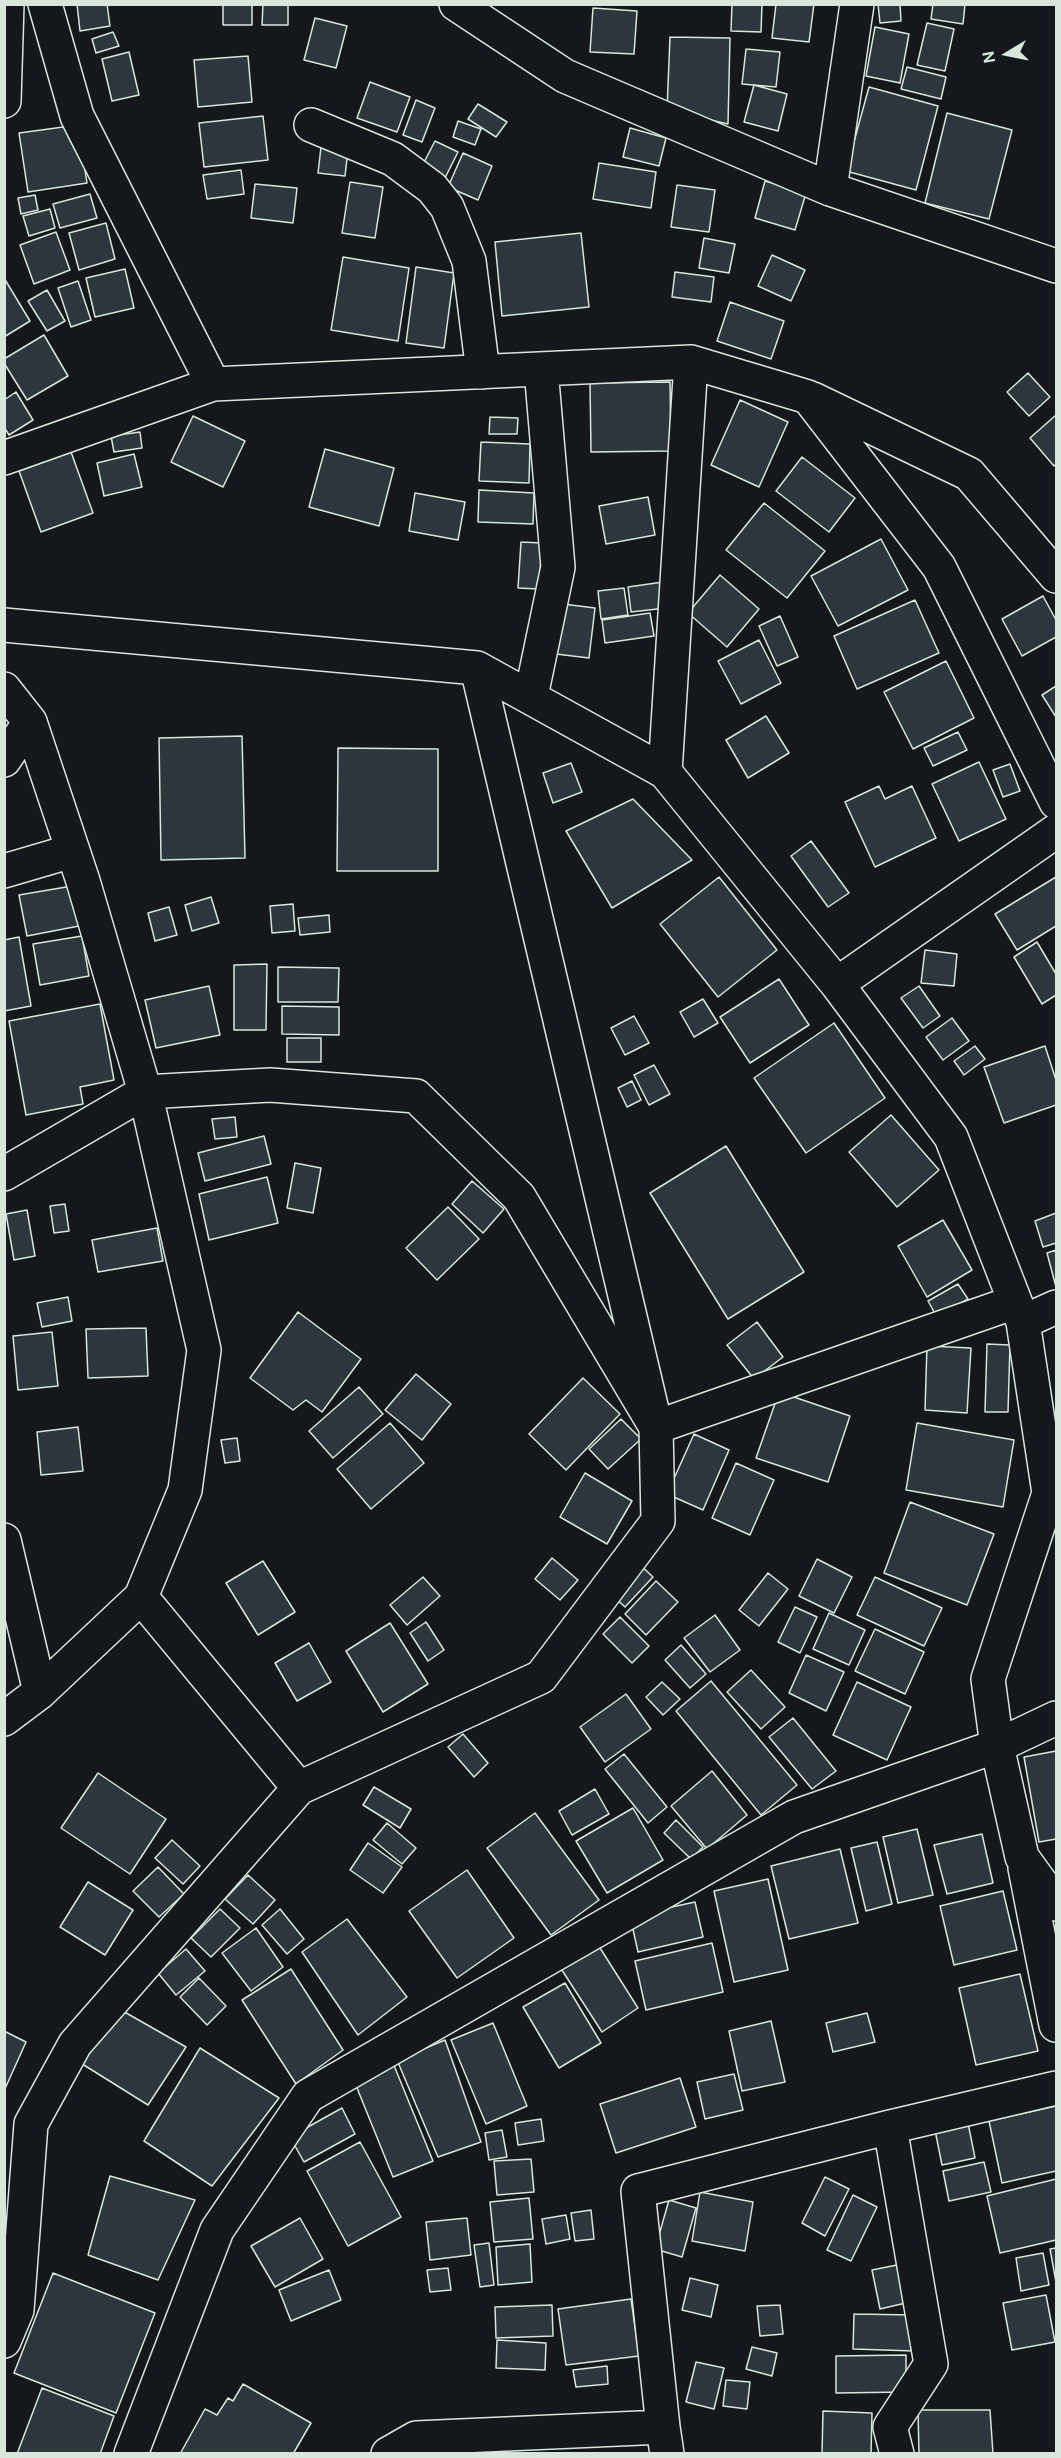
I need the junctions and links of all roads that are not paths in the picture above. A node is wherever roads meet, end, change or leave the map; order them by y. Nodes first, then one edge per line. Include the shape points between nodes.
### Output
1 (7, 4) edge
2 (45, 4) edge
3 (456, 4) edge
4 (856, 4) edge
5 (4, 101) edge
6 (311, 125) dead end
7 (830, 189) junction
8 (1056, 266) edge
9 (691, 362) junction
10 (541, 369) junction
11 (483, 372) junction
12 (213, 384) junction
13 (808, 397) junction
14 (4, 458) edge
15 (1056, 576) edge
16 (4, 624) edge
17 (477, 668) junction
18 (4, 689) edge
19 (531, 696) junction
20 (30, 723) junction
21 (4, 760) edge
22 (665, 772) junction
23 (1056, 802) edge
24 (1056, 831) edge
25 (72, 851) junction
26 (4, 871) edge
27 (837, 984) junction
28 (145, 1092) junction
29 (4, 1174) edge
30 (1056, 1307) edge
31 (1019, 1312) junction
32 (656, 1427) junction
33 (1053, 1501) edge
34 (4, 1540) edge
35 (141, 1597) junction
36 (40, 1692) junction
37 (1056, 1718) edge
38 (4, 1719) edge
39 (997, 1746) junction
40 (298, 1788) junction
41 (1022, 1857) junction
42 (1056, 1904) edge
43 (1056, 2025) edge
44 (1056, 2088) edge
45 (890, 2127) junction
46 (4, 2341) edge
47 (665, 2440) edge
48 (418, 2446) edge
49 (130, 2454) edge
50 (388, 2454) edge
51 (897, 2454) edge

1 - 5 street
2 - 12 street via 77,116
3 - 7 street via 565,76
4 - 7 street
6 - 11 street via 393,159 432,188 447,207 469,261
7 - 8 street
9 - 10 street
9 - 13 street
9 - 22 street
10 - 11 street
10 - 19 street via 558,567
11 - 12 street
12 - 14 street
13 - 15 street via 969,474
13 - 23 street via 939,567
16 - 17 street
17 - 19 street
17 - 32 street
18 - 20 street
19 - 22 street
20 - 21 street
20 - 25 street
22 - 27 street
24 - 27 street
25 - 26 street
25 - 28 street
27 - 31 street via 951,1137
28 - 29 street
28 - 32 street via 270,1085 416,1096 519,1197
28 - 35 street via 204,1350 185,1490
30 - 31 street
31 - 32 street
31 - 33 street
32 - 40 street via 658,1521 541,1677
33 - 39 street via 988,1679
34 - 36 street
35 - 36 street
35 - 40 street
36 - 38 street
37 - 39 street
39 - 41 street
39 - 49 street via 794,1817 308,2096 217,2230
40 - 46 street via 75,2044 31,2124 17,2310
41 - 42 street
41 - 43 street
44 - 45 street
45 - 47 street via 638,2191
45 - 51 street via 931,2364 890,2427
47 - 48 street
48 - 50 street

